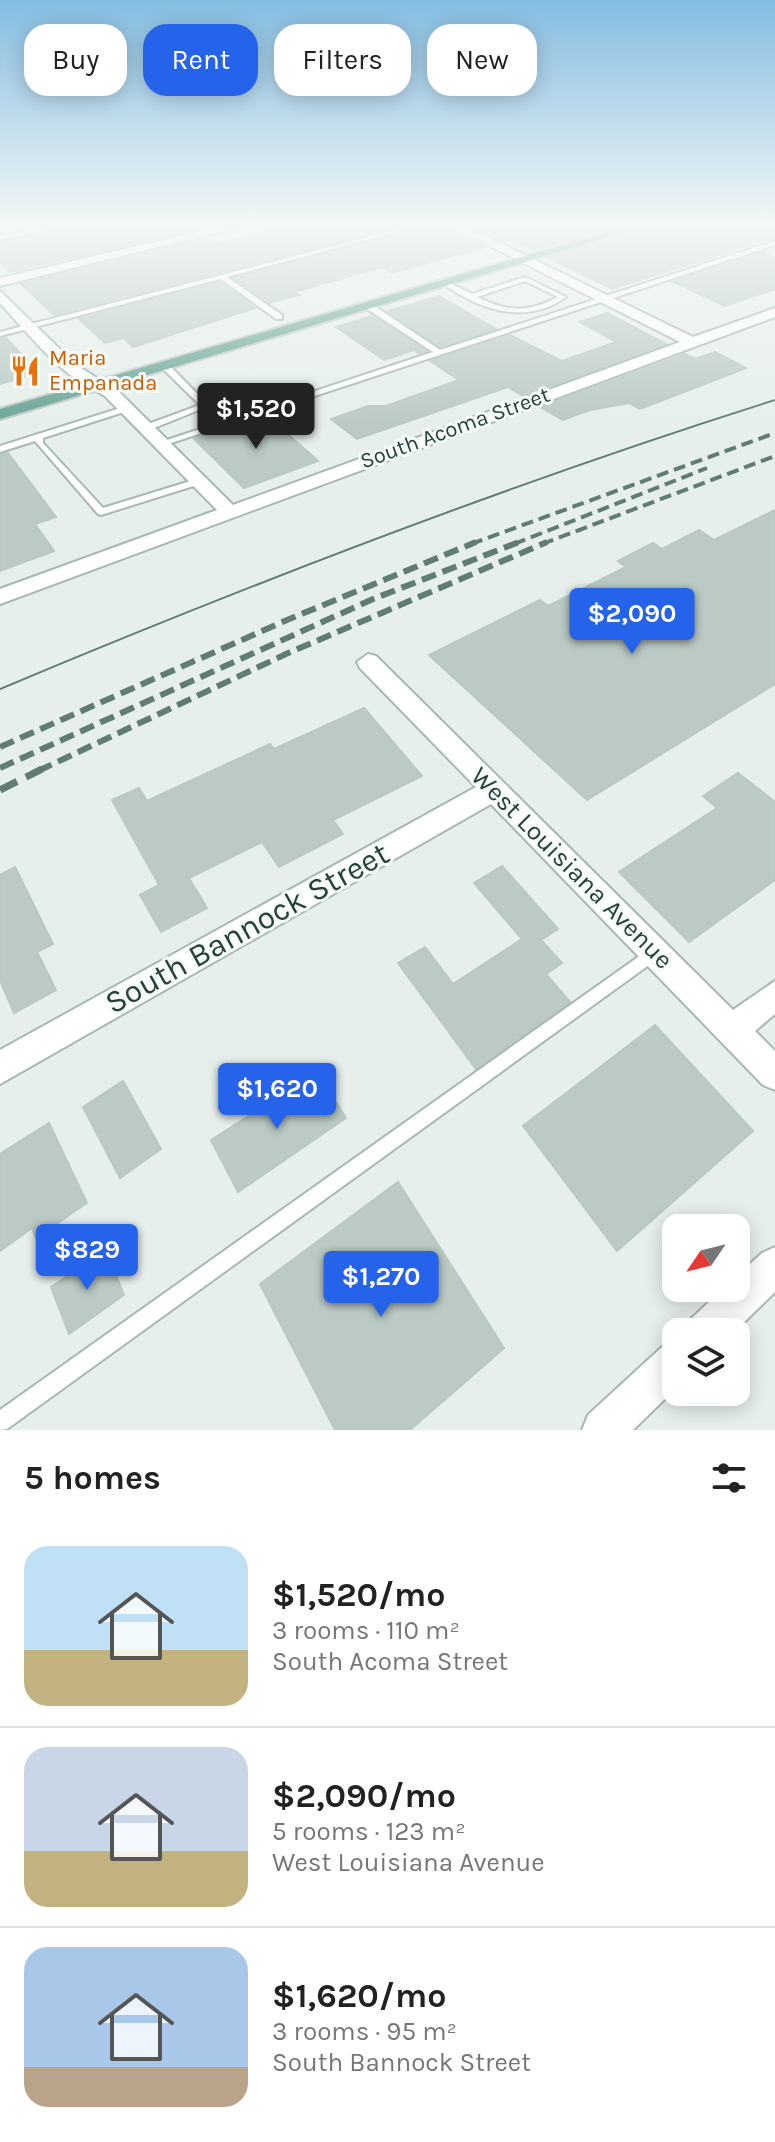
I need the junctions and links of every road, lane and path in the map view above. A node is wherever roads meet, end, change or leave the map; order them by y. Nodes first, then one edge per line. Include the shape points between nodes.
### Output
1 (161, 292) edge
2 (243, 292) edge
3 (378, 292) edge
4 (414, 292) edge
5 (461, 292) edge
6 (488, 292) edge
7 (553, 292) edge
8 (591, 292) edge
9 (628, 292) edge
10 (0, 295) edge
11 (471, 297) junction
12 (606, 299) junction
13 (367, 305) junction
14 (775, 312) edge
15 (279, 317) junction
16 (30, 326) junction
17 (0, 334) edge
18 (692, 342) junction
19 (440, 353) junction
20 (164, 365) junction
21 (89, 380) junction
22 (0, 398) edge
23 (127, 408) junction
24 (0, 414) edge
25 (146, 428) junction
26 (39, 437) junction
27 (162, 443) junction
28 (0, 449) edge
29 (200, 481) junction
30 (228, 511) junction
31 (0, 597) edge
32 (368, 662) dead end
33 (495, 789) junction
34 (655, 952) junction
35 (775, 995) edge
36 (732, 1030) junction
37 (0, 1068) edge
38 (775, 1074) edge
39 (775, 1266) edge
40 (721, 1318) edge
41 (662, 1374) edge
42 (0, 1422) edge
43 (603, 1430) edge

1 - 16 lane
2 - 15 lane
3 - 15 main road
4 - 13 main road
5 - 11 lane
6 - 11 lane
7 - 11 lane via 563,297 513,314
8 - 12 street
9 - 12 lane
10 - 16 street
12 - 18 street
12 - 19 lane
13 - 19 lane
13 - 20 main road
14 - 18 street, South Acoma Street
15 - 21 main road
16 - 17 lane
16 - 21 street
18 - 30 street, South Acoma Street
19 - 27 lane
20 - 21 main road
20 - 25 lane via 205,406
21 - 22 main road
21 - 23 street
21 - 24 main road
23 - 25 street
23 - 26 lane
25 - 27 street
26 - 28 lane
26 - 29 lane via 101,512
27 - 29 street
29 - 30 street
30 - 31 street, South Acoma Street
32 - 33 street, West Louisiana Avenue
33 - 34 street, West Louisiana Avenue
33 - 37 street, South Bannock Street
34 - 36 street, West Louisiana Avenue
34 - 42 lane
35 - 36 street
36 - 38 street, West Louisiana Avenue
39 - 40 street
41 - 43 street

